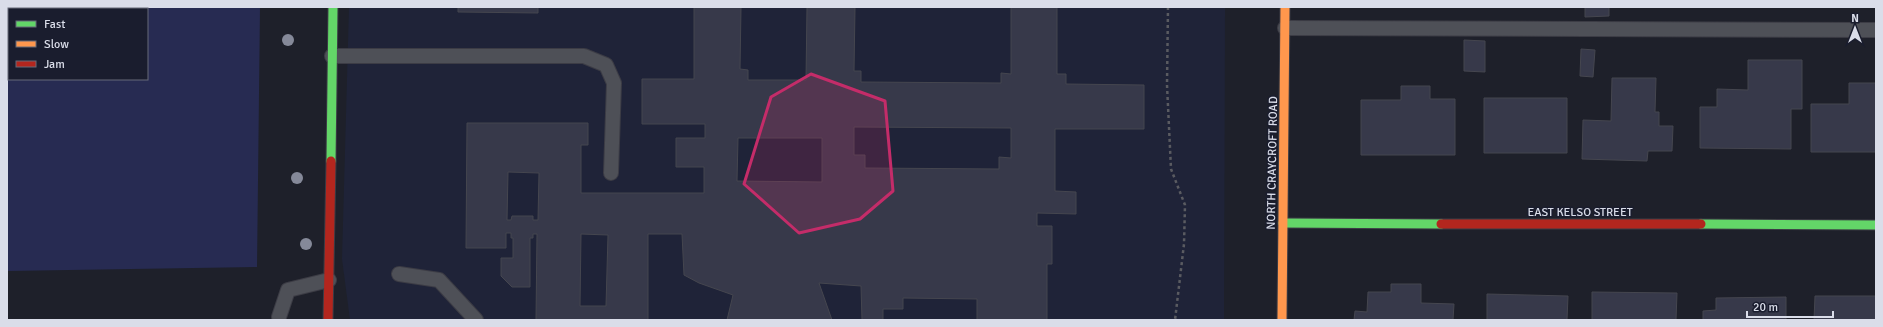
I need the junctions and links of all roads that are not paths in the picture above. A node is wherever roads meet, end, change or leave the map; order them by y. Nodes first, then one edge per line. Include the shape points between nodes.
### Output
1 (333, 7) edge
2 (1285, 7) edge
3 (1285, 28) junction
4 (1876, 30) edge
5 (332, 56) junction
6 (611, 173) dead end
7 (1283, 223) junction
8 (1876, 225) edge
9 (399, 274) dead end
10 (329, 280) junction
11 (279, 317) dead end
12 (328, 320) edge
13 (476, 320) edge
14 (1282, 320) edge

1 - 5 street
2 - 3 street, NORTH CRAYCROFT ROAD
3 - 4 lane
3 - 7 street, NORTH CRAYCROFT ROAD
5 - 6 lane via 584,56 606,65 614,83
5 - 10 street
7 - 8 street, EAST KELSO STREET
7 - 14 street, NORTH CRAYCROFT ROAD
9 - 13 lane via 439,280
10 - 11 lane via 288,290
10 - 12 street

